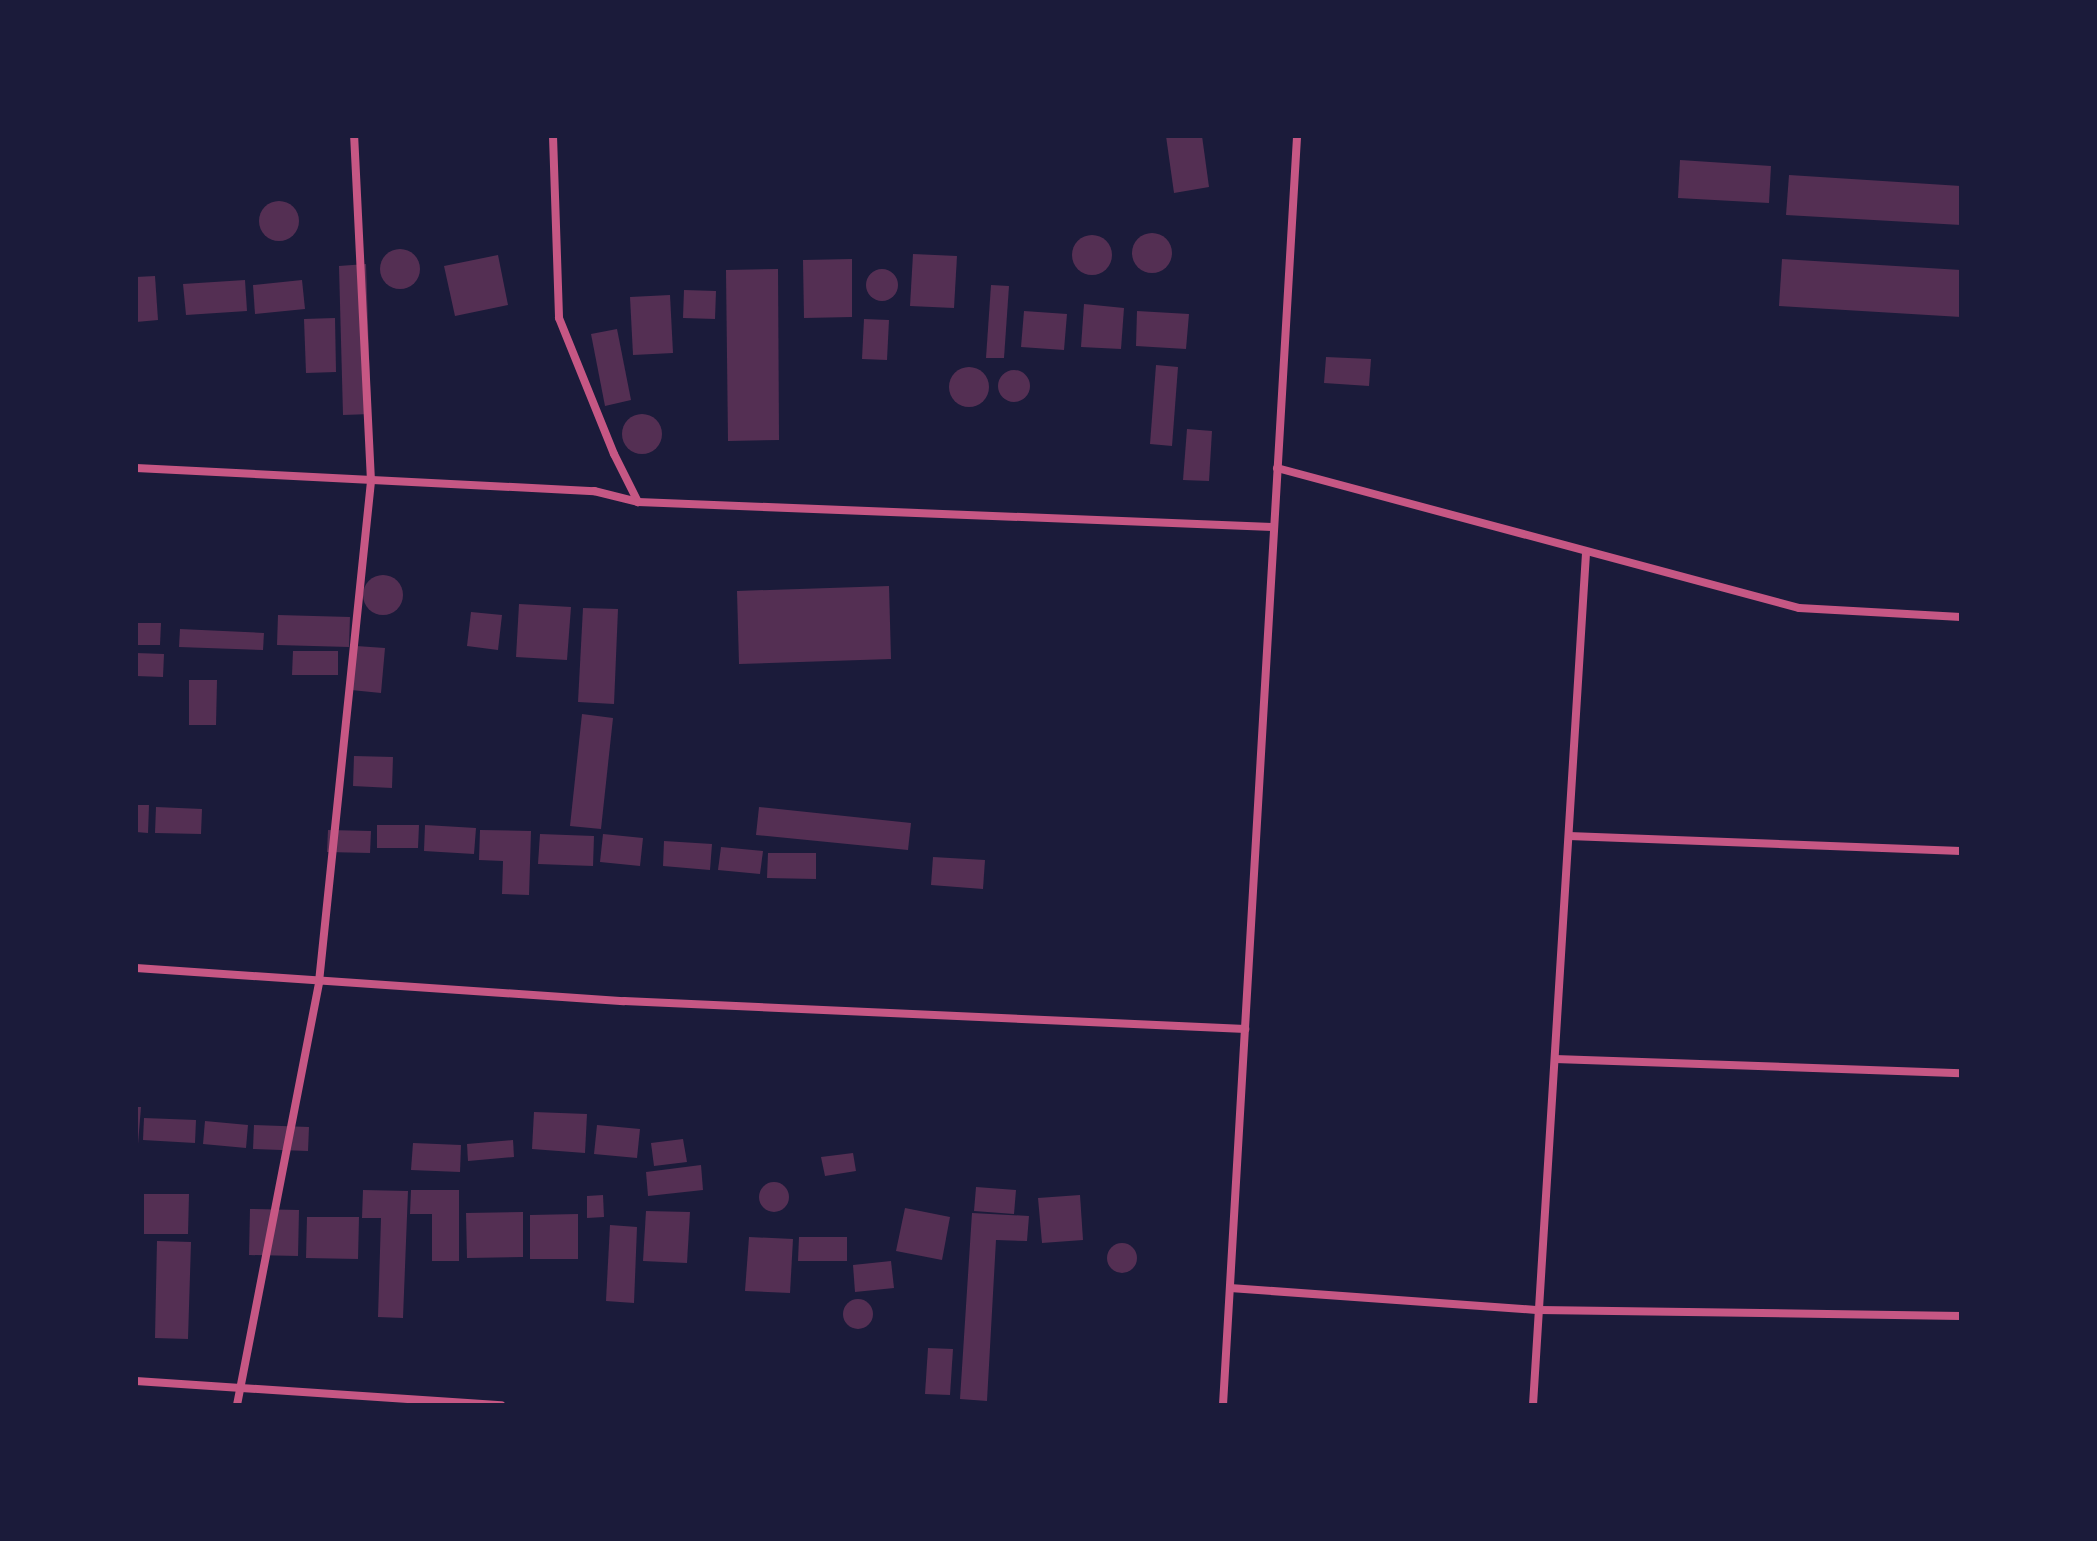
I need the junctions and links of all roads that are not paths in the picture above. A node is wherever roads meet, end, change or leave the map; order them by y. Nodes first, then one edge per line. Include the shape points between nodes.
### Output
1 (354, 136) edge
2 (553, 136) edge
3 (1297, 136) edge
4 (136, 468) edge
5 (1277, 468) junction
6 (371, 481) junction
7 (638, 502) junction
8 (1274, 527) junction
9 (1586, 554) junction
10 (1961, 617) edge
11 (1569, 836) junction
12 (1961, 851) edge
13 (136, 968) edge
14 (319, 982) junction
15 (1245, 1029) junction
16 (1555, 1059) junction
17 (1961, 1073) edge
18 (1230, 1288) junction
19 (1539, 1310) junction
20 (1961, 1316) edge
21 (136, 1381) edge
22 (238, 1388) junction
23 (237, 1405) edge
24 (501, 1405) edge
25 (1223, 1405) edge
26 (1533, 1405) edge

1 - 6 street
2 - 7 street via 559,318
3 - 5 street
4 - 6 street
5 - 8 street
5 - 9 street
6 - 7 street via 594,491
6 - 14 street
7 - 8 street
8 - 15 street
9 - 10 street via 1799,608
9 - 11 street
11 - 12 street
11 - 16 street
13 - 14 street
14 - 15 street
14 - 22 street
15 - 18 street
16 - 17 street
16 - 19 street
18 - 19 street
18 - 25 street
19 - 20 street
19 - 26 street
21 - 22 street
22 - 23 street
22 - 24 street

